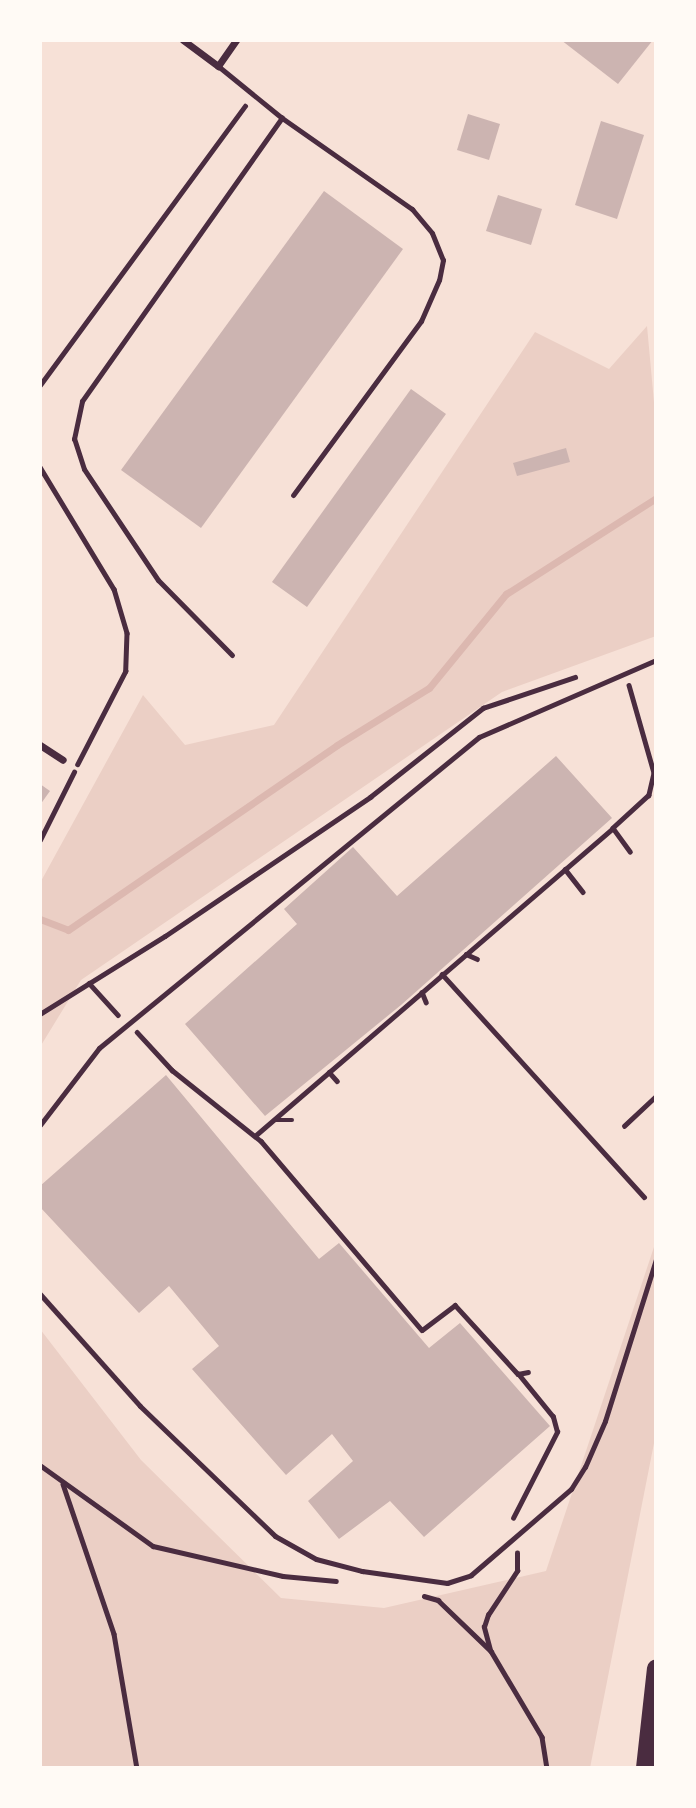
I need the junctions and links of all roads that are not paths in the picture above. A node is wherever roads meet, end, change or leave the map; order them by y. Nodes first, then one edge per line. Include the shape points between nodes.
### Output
1 (183, 40) edge
2 (236, 40) edge
3 (218, 66) junction
4 (282, 118) junction
5 (293, 495) dead end
6 (232, 654) dead end
7 (656, 660) edge
8 (40, 745) edge
9 (64, 760) dead end
10 (40, 1125) edge
11 (656, 1259) edge
12 (40, 1294) edge
13 (656, 1669) edge
14 (645, 1768) edge

1 - 3 street
2 - 3 street
3 - 4 lane
4 - 5 lane via 412,209 432,233 443,260 421,321
4 - 6 lane via 82,401 74,439 84,469 158,580
7 - 10 lane via 534,709 479,737 99,1048
8 - 9 street
11 - 12 lane via 605,1421 571,1489 471,1575 447,1583 362,1572 316,1559 275,1536 140,1406
13 - 14 highway

